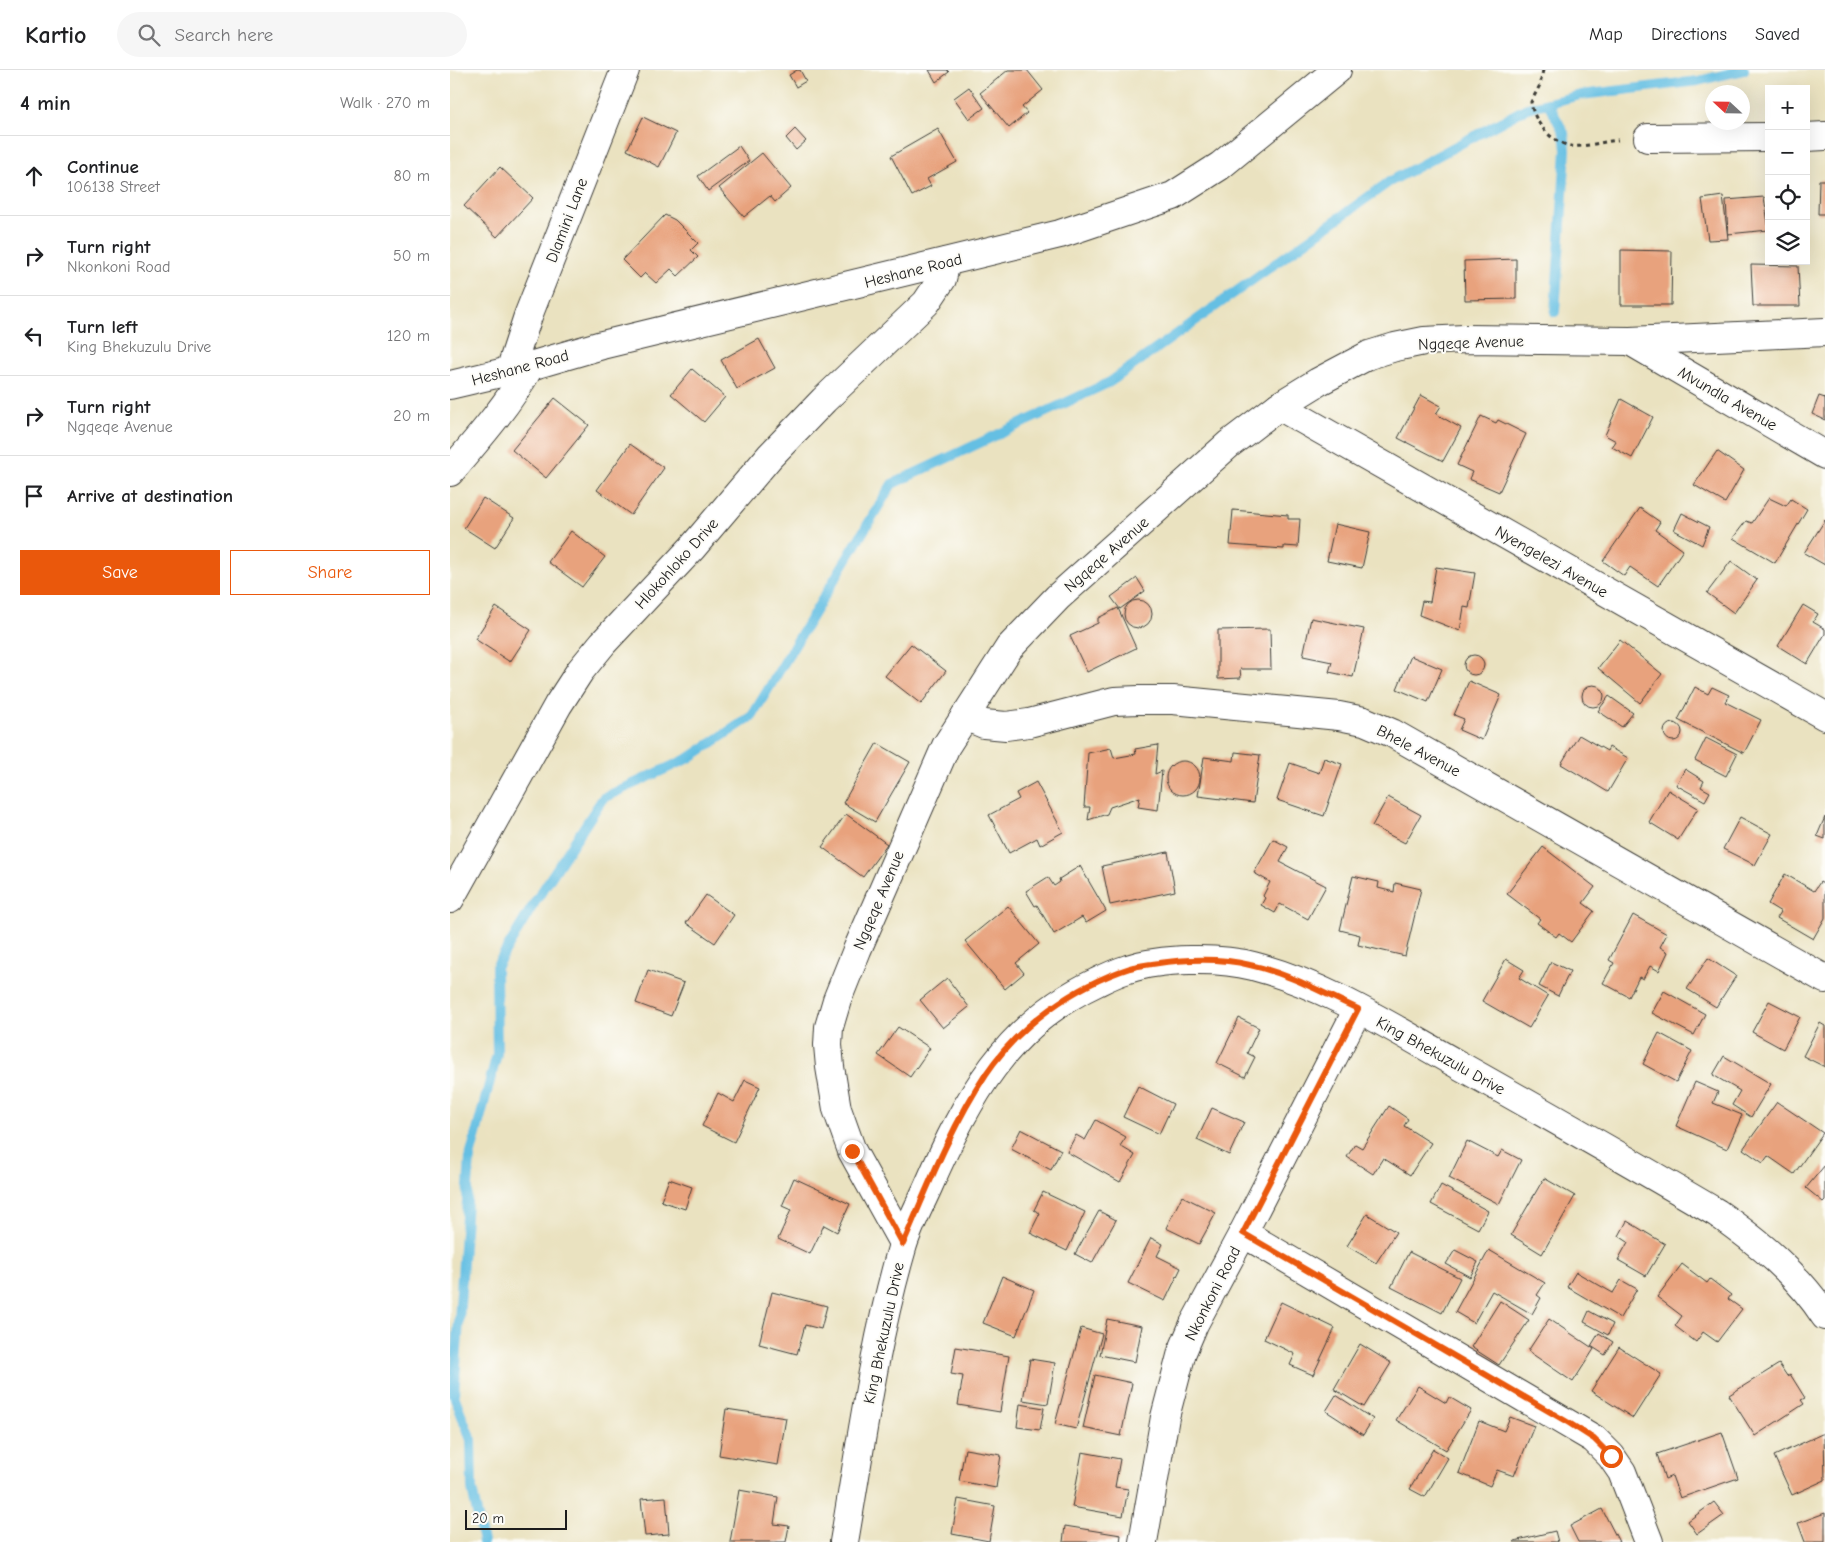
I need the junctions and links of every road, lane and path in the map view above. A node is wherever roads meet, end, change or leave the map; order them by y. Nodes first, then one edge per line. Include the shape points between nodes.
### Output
1 (626, 70) edge
2 (1337, 70) edge
3 (1542, 70) edge
4 (1825, 136) edge
5 (1765, 137) edge
6 (1810, 137) edge
7 (1636, 139) joint
8 (946, 262) junction
9 (1825, 332) edge
10 (1630, 340) junction
11 (520, 368) junction
12 (450, 385) edge
13 (1279, 406) junction
14 (1825, 455) edge
15 (450, 472) edge
16 (965, 716) junction
17 (1825, 716) edge
18 (450, 899) edge
19 (1825, 979) edge
20 (1358, 1009) junction
21 (1243, 1233) junction
22 (903, 1244) junction
23 (1825, 1316) edge
24 (844, 1542) edge
25 (1143, 1542) edge
26 (1649, 1542) edge

1 - 11 street, Dlamini Lane via 528,316
2 - 8 street, Heshane Road via 1220,166 1173,196 1060,234
3 - 7 path via 1531,107 1538,124 1559,143 1572,147
4 - 6 street
5 - 7 street
8 - 11 street, Heshane Road
8 - 18 street, Hlokohloko Drive via 942,279 926,303 770,456 580,671
9 - 10 street, Ngqeqe Avenue
10 - 13 street, Ngqeqe Avenue via 1464,339 1395,346 1360,360
10 - 14 street, Mvundla Avenue
11 - 12 street, Heshane Road
11 - 15 street, Dlamini Lane via 517,389
13 - 16 street, Ngqeqe Avenue via 1229,444 1032,622 1009,648
13 - 17 street, Nyengelezi Avenue
16 - 19 street, Bhele Avenue via 984,724 1006,726 1114,700 1173,700 1364,721 1392,733
16 - 22 street, Ngqeqe Avenue via 946,746 918,807 856,950 829,1027 830,1067 837,1109 852,1151
20 - 21 street, Nkonkoni Road
20 - 22 street, King Bhekuzulu Drive via 1291,978 1251,965 1219,960 1175,960 1131,968 1076,992 1016,1038 987,1073 946,1143
20 - 23 street, King Bhekuzulu Drive via 1717,1213 1754,1239 1791,1272
21 - 25 street, Nkonkoni Road via 1182,1352 1165,1417
21 - 26 street via 1594,1439 1622,1472
22 - 24 street, King Bhekuzulu Drive via 876,1359

